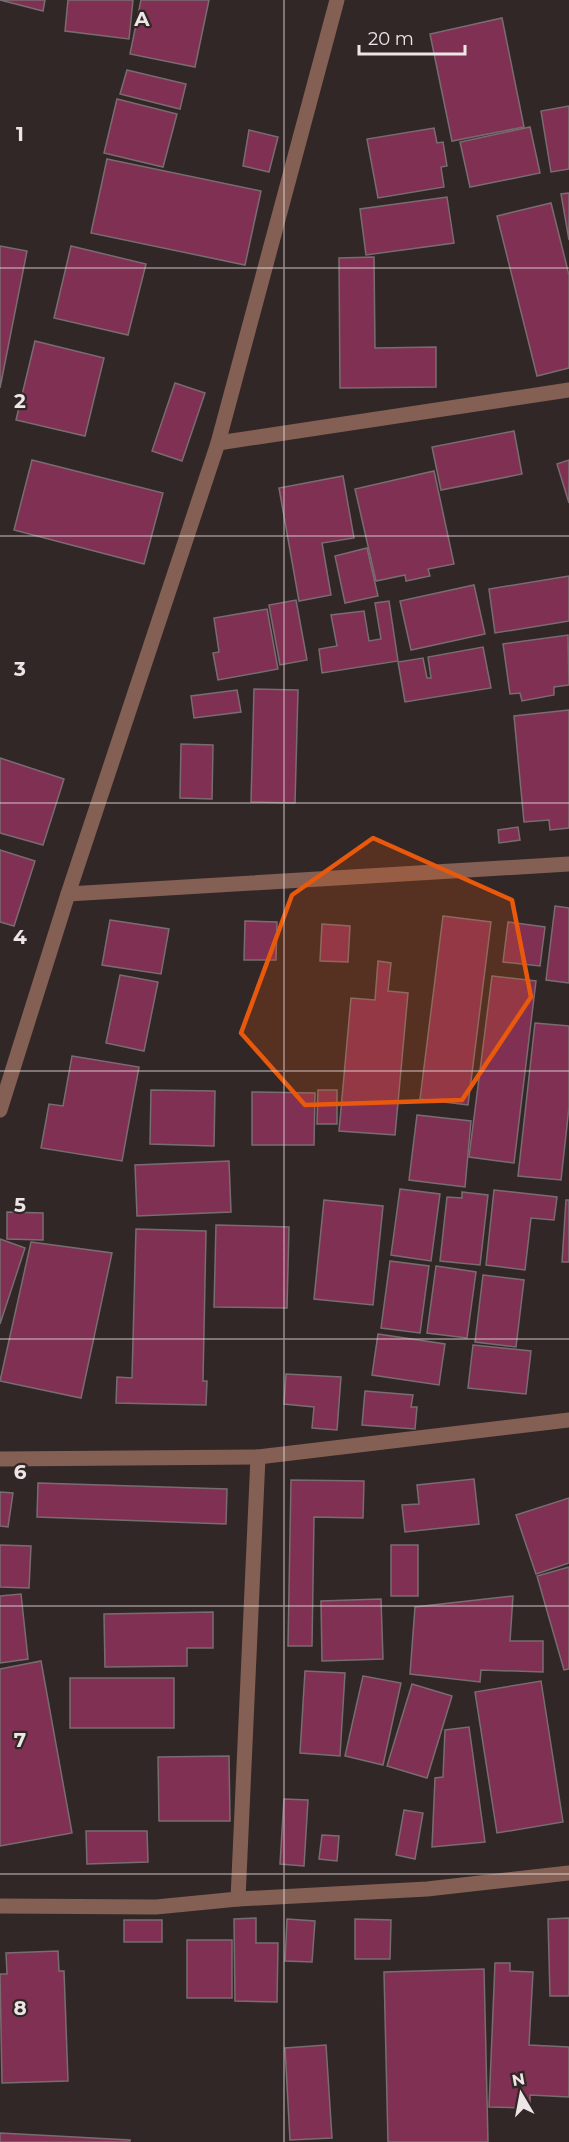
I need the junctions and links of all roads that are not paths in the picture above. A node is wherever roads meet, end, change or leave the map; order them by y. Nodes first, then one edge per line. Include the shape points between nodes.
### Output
1 (337, 0) edge
2 (569, 390) edge
3 (218, 443) junction
4 (569, 864) edge
5 (68, 894) junction
6 (0, 1110) edge
7 (569, 1420) edge
8 (258, 1457) junction
9 (0, 1459) edge
10 (569, 1873) edge
11 (237, 1899) junction
12 (0, 1906) edge

1 - 3 street
2 - 3 street
3 - 5 street
4 - 5 street
5 - 6 street
7 - 8 street
8 - 9 street
8 - 11 street
10 - 11 street via 427,1889
11 - 12 street via 156,1907

